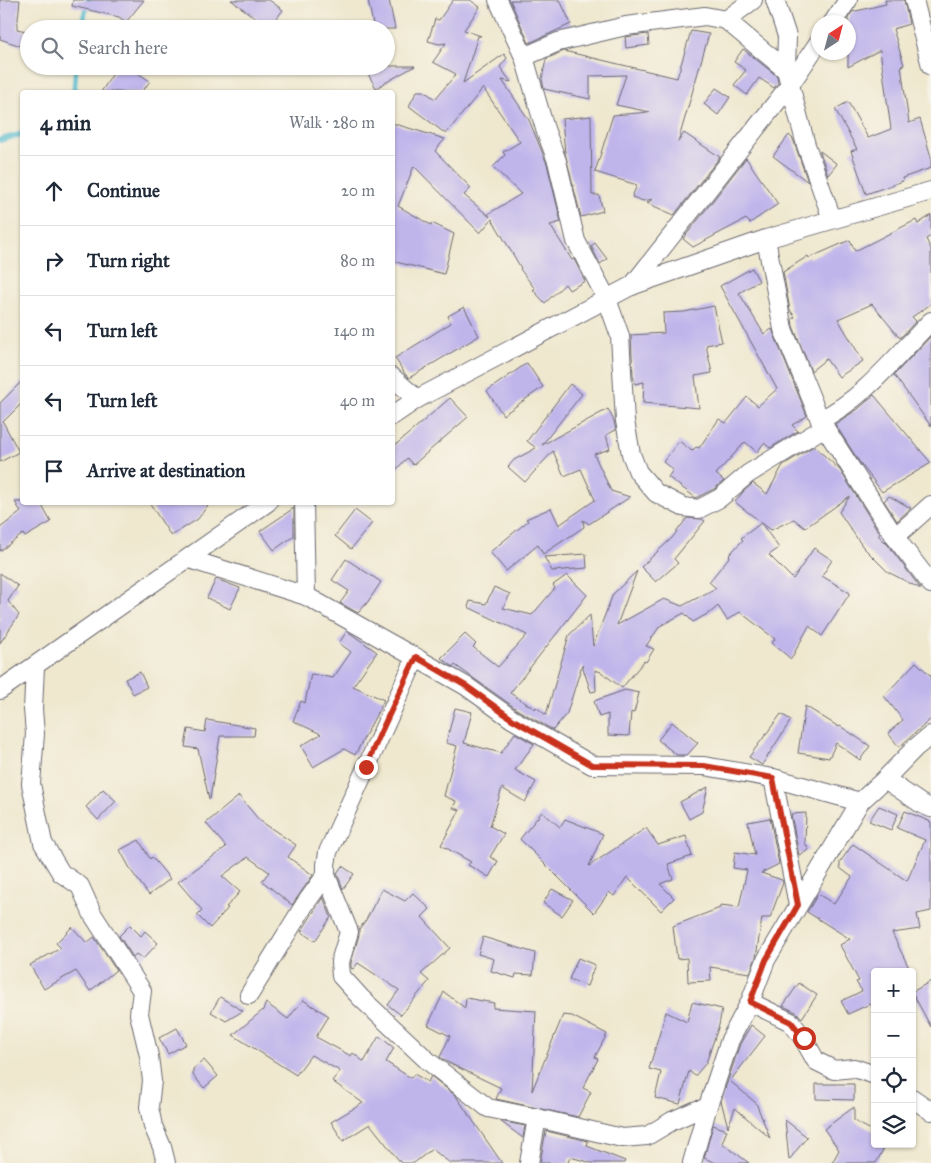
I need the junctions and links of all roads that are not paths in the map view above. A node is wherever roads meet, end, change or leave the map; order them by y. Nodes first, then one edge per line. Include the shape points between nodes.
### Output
1 (498, 0) edge
2 (753, 0) edge
3 (775, 0) edge
4 (848, 0) edge
5 (914, 0) edge
6 (838, 15) edge
7 (726, 20) junction
8 (811, 51) edge
9 (524, 57) junction
10 (931, 66) edge
11 (788, 78) junction
12 (931, 191) edge
13 (832, 219) junction
14 (766, 239) junction
15 (632, 286) junction
16 (607, 299) junction
17 (931, 321) edge
18 (395, 380) edge
19 (417, 399) junction
20 (395, 414) edge
21 (822, 424) junction
22 (264, 505) edge
23 (304, 505) edge
24 (931, 505) edge
25 (895, 537) junction
26 (189, 559) junction
27 (931, 584) edge
28 (306, 596) junction
29 (416, 657) junction
30 (35, 666) junction
31 (0, 690) edge
32 (931, 735) edge
33 (773, 778) junction
34 (885, 780) junction
35 (860, 802) junction
36 (931, 808) edge
37 (326, 875) junction
38 (798, 905) junction
39 (249, 995) dead end
40 (750, 1002) junction
41 (871, 1074) edge
42 (916, 1101) edge
43 (707, 1108) junction
44 (931, 1112) edge
45 (537, 1118) junction
46 (166, 1163) edge
47 (529, 1163) edge
48 (692, 1163) edge

1 - 9 street
2 - 7 street
3 - 11 street via 787,36
4 - 6 street
5 - 10 street
7 - 9 street via 705,16 626,26 558,42
7 - 11 street
8 - 11 street
9 - 16 street via 557,162 576,241
11 - 13 street via 806,145
11 - 15 street
12 - 13 street
13 - 14 street
14 - 15 street
14 - 21 street via 784,329
15 - 16 street
16 - 19 street
16 - 21 street via 620,336 625,421 631,454 638,472 656,493 683,507 699,509 720,498 748,474
17 - 21 street via 858,395
18 - 19 street
19 - 20 street
21 - 25 street
22 - 26 street
23 - 28 street
24 - 25 street
25 - 27 street
26 - 28 street
26 - 30 street
28 - 29 street
29 - 33 street via 466,686 512,719 592,765 704,766
29 - 37 street via 328,852
30 - 31 street
30 - 46 street via 31,784 43,843 61,873 80,886 97,922 142,992 139,1014 152,1081 149,1107
32 - 34 street
33 - 35 street
33 - 38 street
34 - 35 street
34 - 36 street
35 - 38 street
37 - 39 street
37 - 45 street via 349,932 340,962 341,976 428,1061 482,1104 501,1112
38 - 40 street via 766,960
40 - 41 street via 791,1022 816,1061 834,1070 854,1068
40 - 43 street via 730,1040
42 - 44 street
43 - 45 street via 672,1121 647,1136 622,1138
43 - 48 street
45 - 47 street

